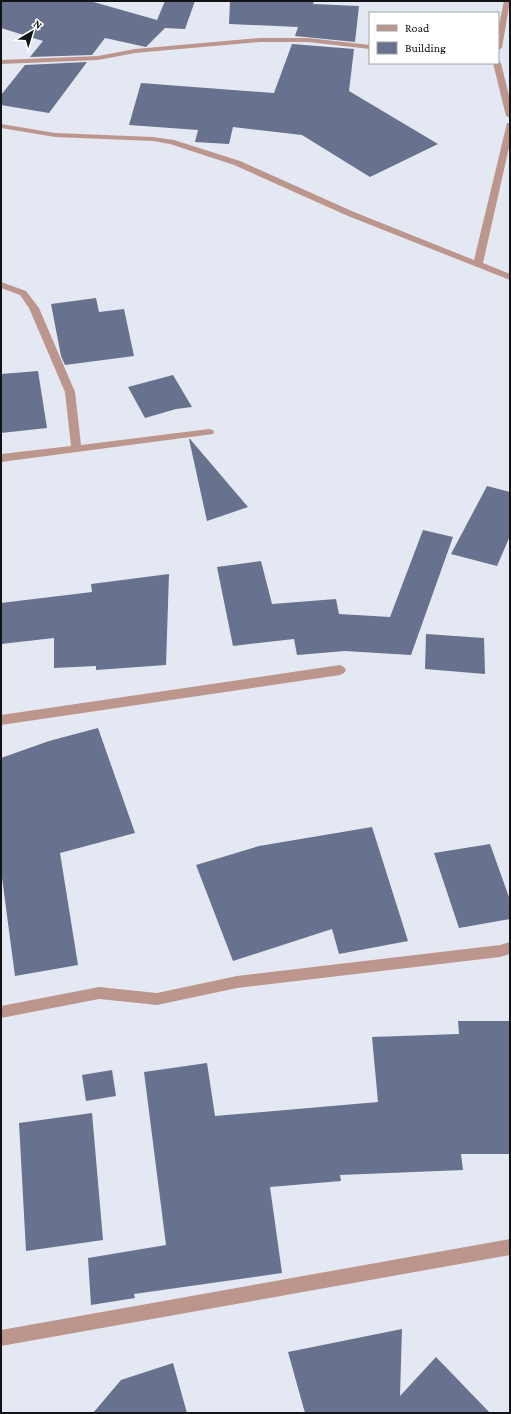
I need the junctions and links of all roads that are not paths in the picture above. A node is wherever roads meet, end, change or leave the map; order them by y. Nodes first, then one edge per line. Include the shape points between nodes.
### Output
1 (508, 1) edge
2 (499, 43) edge
3 (369, 46) edge
4 (1, 62) edge
5 (497, 64) edge
6 (510, 116) edge
7 (510, 125) edge
8 (1, 126) edge
9 (478, 263) junction
10 (510, 276) edge
11 (1, 285) edge
12 (209, 432) dead end
13 (76, 448) junction
14 (1, 458) edge
15 (340, 670) dead end
16 (1, 720) edge
17 (510, 948) edge
18 (1, 1012) edge
19 (510, 1247) edge
20 (1, 1338) edge

1 - 2 street
3 - 4 street via 308,40 260,40 98,58
5 - 6 street
7 - 9 street
8 - 9 street via 55,135 171,142 237,163 351,214
9 - 10 street
11 - 13 street via 24,293 34,308 70,392
12 - 13 street
13 - 14 street
15 - 16 street
17 - 18 street via 237,982 157,999 100,992
19 - 20 street

